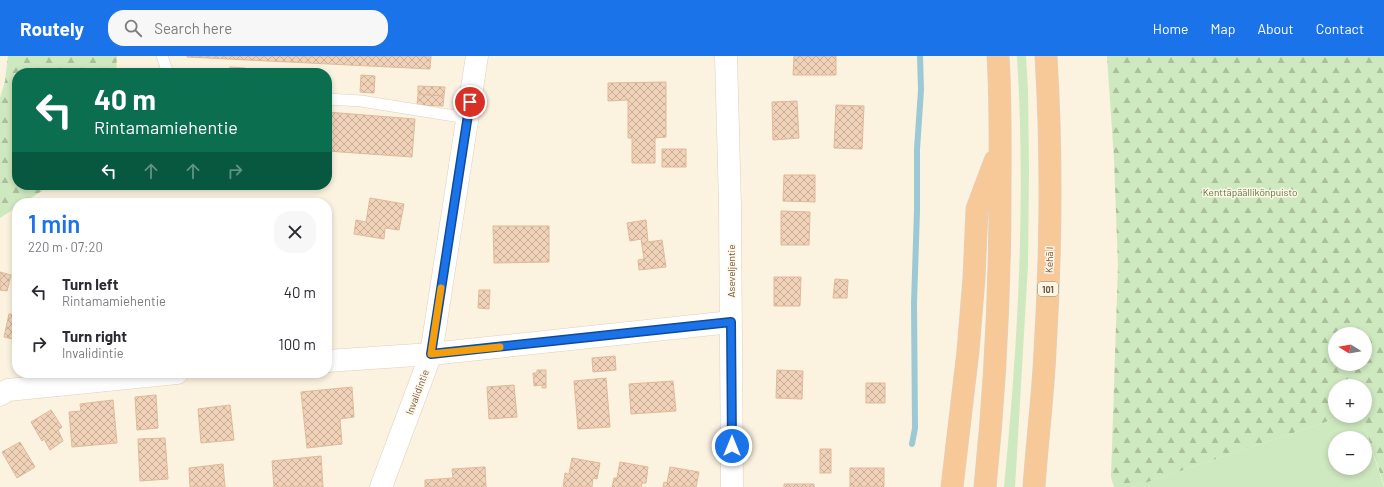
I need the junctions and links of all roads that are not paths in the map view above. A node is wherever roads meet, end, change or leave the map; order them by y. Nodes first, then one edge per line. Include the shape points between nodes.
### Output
1 (162, 56) edge
2 (477, 56) edge
3 (726, 56) edge
4 (998, 56) edge
5 (1046, 56) edge
6 (166, 68) edge
7 (332, 99) edge
8 (468, 118) junction
9 (1001, 144) junction
10 (731, 322) junction
11 (431, 354) junction
12 (332, 361) edge
13 (74, 378) edge
14 (53, 379) edge
15 (0, 395) edge
16 (381, 487) edge
17 (732, 487) edge
18 (952, 487) edge
19 (985, 487) edge
20 (1034, 487) edge

1 - 6 lane
2 - 8 street, Invalidintie
3 - 10 street, Aseveljentie
4 - 9 highway
5 - 20 highway, Kehä I / 101 via 1050,227 1045,351
7 - 8 lane via 361,101
8 - 11 street, Invalidintie
9 - 18 highway via 977,209 968,351
9 - 19 highway via 996,362
10 - 11 street
10 - 17 street, Aseveljentie
11 - 12 street
11 - 16 street, Invalidintie
13 - 14 street
14 - 15 street via 8,390

